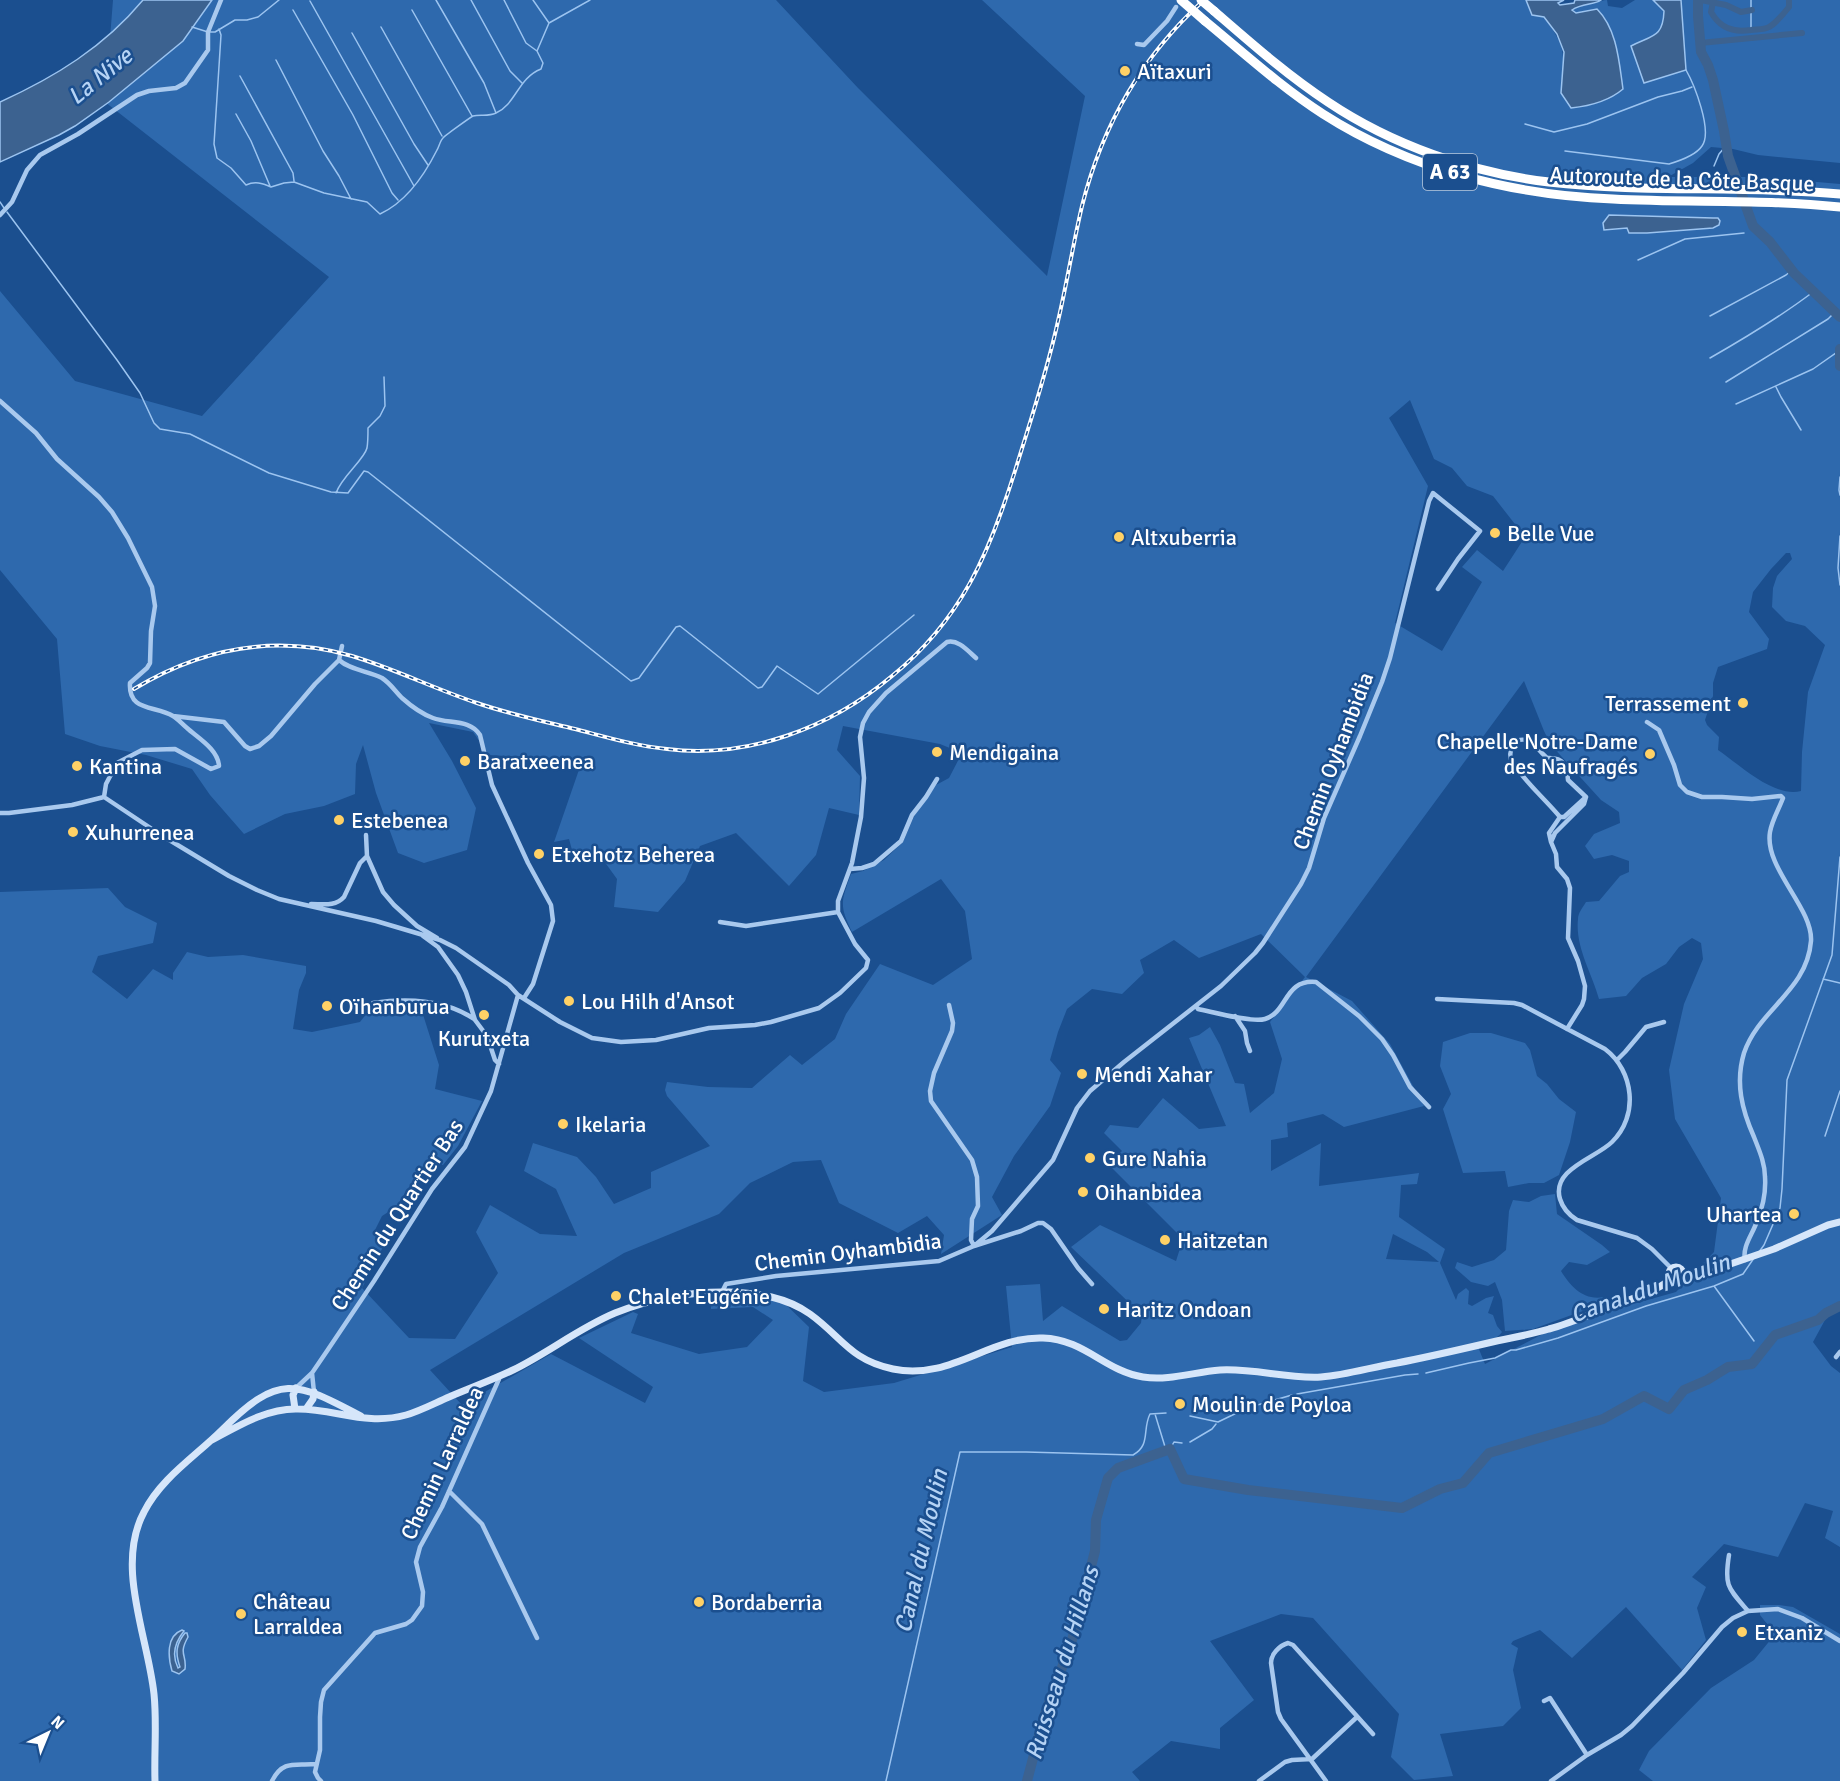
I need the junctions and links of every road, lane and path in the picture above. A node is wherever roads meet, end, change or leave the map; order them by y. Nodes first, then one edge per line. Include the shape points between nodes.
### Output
1 (221, 0) edge
2 (1202, 0) edge
3 (1179, 4) edge
4 (1137, 44) dead end
5 (1840, 194) edge
6 (1840, 207) edge
7 (0, 215) edge
8 (0, 401) edge
9 (1438, 589) dead end
10 (342, 646) dead end
11 (976, 658) dead end
12 (339, 660) junction
13 (173, 716) junction
14 (1647, 722) dead end
15 (937, 779) dead end
16 (1586, 797) junction
17 (104, 798) junction
18 (0, 813) edge
19 (1560, 817) junction
20 (366, 835) dead end
21 (1551, 842) junction
22 (367, 856) junction
23 (850, 869) junction
24 (302, 904) junction
25 (838, 912) junction
26 (720, 922) dead end
27 (419, 933) junction
28 (440, 940) junction
29 (518, 995) junction
30 (524, 998) junction
31 (1437, 999) dead end
32 (373, 1003) dead end
33 (949, 1005) dead end
34 (1196, 1006) junction
35 (1235, 1016) junction
36 (476, 1020) junction
37 (1664, 1022) dead end
38 (1567, 1029) junction
39 (1250, 1051) dead end
40 (1617, 1060) junction
41 (499, 1064) junction
42 (1429, 1107) dead end
43 (1840, 1222) edge
44 (975, 1246) junction
45 (1745, 1260) junction
46 (1671, 1269) junction
47 (1683, 1273) junction
48 (1671, 1279) junction
49 (1092, 1284) dead end
50 (722, 1292) junction
51 (1840, 1352) edge
52 (1836, 1357) dead end
53 (312, 1373) junction
54 (498, 1376) junction
55 (296, 1388) junction
56 (314, 1392) junction
57 (295, 1409) junction
58 (306, 1409) junction
59 (369, 1420) junction
60 (212, 1440) junction
61 (449, 1491) junction
62 (1729, 1555) dead end
63 (1748, 1611) junction
64 (537, 1638) dead end
65 (1840, 1641) edge
66 (1544, 1701) dead end
67 (1358, 1717) junction
68 (1373, 1734) dead end
69 (1587, 1755) junction
70 (1312, 1759) junction
71 (316, 1764) junction
72 (154, 1781) edge
73 (272, 1781) edge
74 (321, 1781) edge
75 (1259, 1781) edge
76 (1326, 1781) edge
77 (1551, 1781) edge

1 - 7 street via 208,33 208,50 184,83 137,95 40,155
2 - 5 highway, Autoroute de la Côte Basque / A 63, bridge via 1270,60 1329,103 1440,157 1549,182
3 - 4 street via 1144,45
3 - 6 highway, Autoroute de la Côte Basque / A 63, bridge via 1323,114 1388,149 1436,168 1518,190 1557,195
8 - 13 street via 99,497 124,531 152,587 155,606 150,663 130,682 129,688 142,706
9 - 34 street, Chemin Oyhambidia via 1480,531 1433,493 1390,658 1324,818 1309,868 1259,948
10 - 12 street
11 - 23 street via 958,643 947,642 869,712 860,737 864,778
12 - 13 street via 255,749 245,746 224,722
12 - 30 street via 382,679 427,716 463,723 480,735 492,785 553,913 533,984
13 - 17 street via 213,750 219,766 211,769 175,749 142,750 117,763
14 - 45 street via 1659,730 1680,785 1687,792 1702,797 1783,798 1770,831 1770,844 1811,938 1803,973 1754,1033 1740,1068 1742,1104 1765,1175 1762,1207 1744,1251
15 - 23 street via 912,815 902,841 874,864
16 - 19 street
16 - 19 street via 1568,780 1563,761 1547,758 1529,741 1516,741 1509,753 1511,760
16 - 21 street
17 - 18 street
17 - 24 street via 229,876 268,895
19 - 21 street via 1549,833
20 - 22 street
21 - 38 street via 1557,867 1570,888 1568,938 1585,992
22 - 24 street via 340,901
22 - 28 street via 383,892 417,926
23 - 25 street
24 - 27 street
25 - 26 street via 746,926
25 - 30 street via 868,960 866,968 819,1008 771,1022 709,1028 656,1040 607,1041 560,1022
27 - 28 street
27 - 36 street via 438,947 448,961
28 - 29 street
29 - 30 street
29 - 41 street, Chemin du Quartier Bas
31 - 38 street via 1514,1003
32 - 36 street via 422,1000
33 - 44 street via 952,1031 934,1073 931,1101 972,1161 977,1177 978,1206 972,1219 971,1240
34 - 35 street
34 - 44 street, Chemin Oyhambidia via 1090,1091 1077,1108 1053,1160
35 - 39 street via 1245,1031
35 - 42 street via 1265,1019 1296,986 1316,982 1382,1039 1410,1088
36 - 41 street
37 - 40 street via 1646,1027
38 - 40 street via 1605,1049
40 - 46 street via 1629,1089 1630,1104 1623,1126 1611,1143 1566,1174 1559,1194 1565,1209 1577,1220 1637,1238
41 - 53 street, Chemin du Quartier Bas via 465,1147 432,1189
43 - 45 street
44 - 49 street via 1043,1223
44 - 50 street, Chemin Oyhambidia via 939,1262 776,1276 726,1284
45 - 47 street via 1695,1275
46 - 47 street via 1679,1267
46 - 48 street
47 - 48 street via 1680,1280
48 - 50 street via 1640,1296 1549,1329 1418,1359 1310,1377 1217,1370 1175,1377 1142,1377 1116,1368 1079,1346 1046,1338 1012,1341 935,1370 896,1370 855,1354 814,1317 788,1301 759,1294
50 - 54 street via 667,1299 616,1313
51 - 52 street
53 - 55 street, Chemin du Quartier Bas
53 - 56 street
54 - 59 street via 414,1413
54 - 61 street, Chemin Larraldea
55 - 56 street
55 - 57 street
55 - 60 street via 275,1389 266,1394
56 - 58 street
56 - 59 street
57 - 58 street
57 - 60 street via 249,1420
58 - 59 street
60 - 72 street via 155,1493 134,1538 131,1561 154,1695
61 - 64 street via 482,1524
61 - 71 street, Chemin Larraldea via 416,1562 422,1606 406,1624 375,1633 324,1690
62 - 63 street via 1728,1584
63 - 65 street via 1789,1612
63 - 69 street via 1722,1627 1632,1726
66 - 69 street via 1550,1698
67 - 68 street
67 - 70 street
67 - 70 street via 1293,1645 1284,1644 1271,1658 1278,1712
69 - 77 street
70 - 75 street via 1285,1762
70 - 76 street
71 - 73 street via 282,1767
71 - 74 street, Chemin Larraldea via 315,1772

